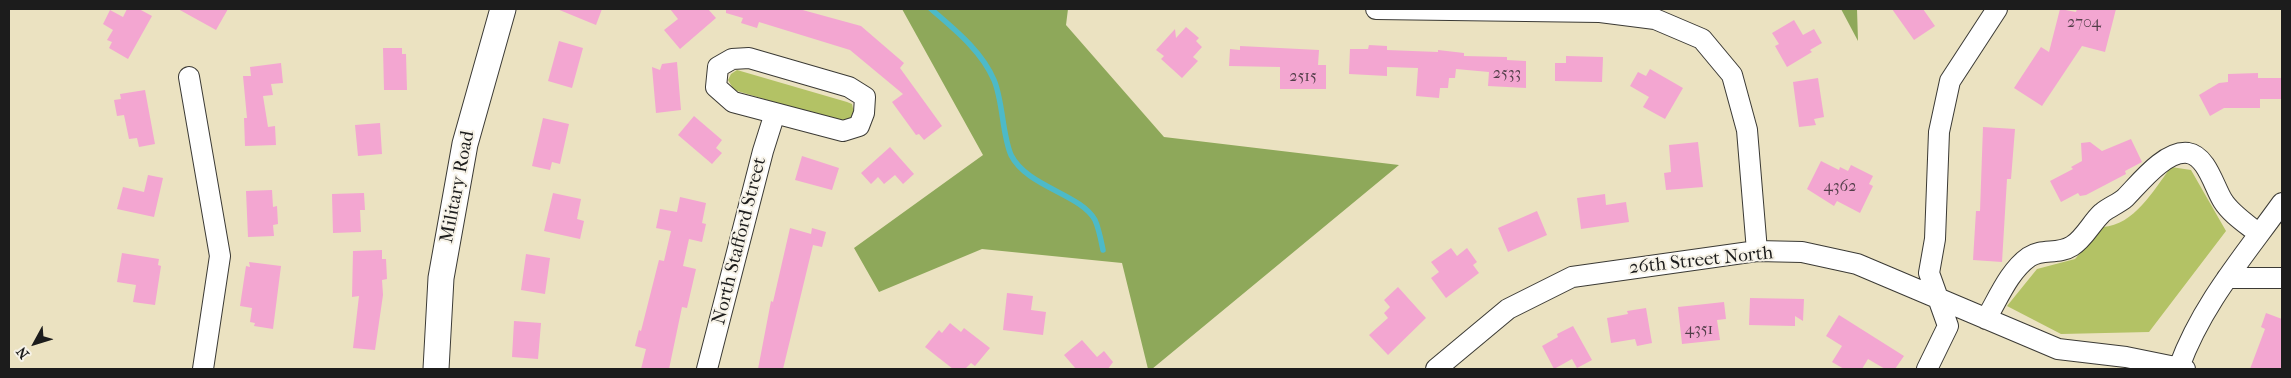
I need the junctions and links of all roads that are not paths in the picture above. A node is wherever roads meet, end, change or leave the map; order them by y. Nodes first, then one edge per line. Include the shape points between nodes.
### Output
1 (502, 9) edge
2 (1376, 9) edge
3 (1997, 9) edge
4 (189, 77) dead end
5 (775, 112) junction
6 (2282, 203) edge
7 (2259, 234) junction
8 (1757, 251) junction
9 (2227, 278) junction
10 (2282, 278) edge
11 (1940, 300) junction
12 (1986, 319) junction
13 (2182, 368) edge
14 (203, 369) edge
15 (436, 369) edge
16 (707, 369) edge
17 (1436, 369) edge
18 (1927, 369) edge

1 - 15 main road, Military Road via 465,144 441,278
2 - 8 street via 1600,12 1655,19 1702,39 1732,75 1747,130
3 - 11 street via 1950,81 1939,132 1935,240 1930,273
4 - 14 street via 220,256
5 - 5 street via 842,131 859,126 865,97 848,87 749,58 732,59 718,67 716,87 733,102
5 - 16 street, North Stafford Street
6 - 7 street
7 - 9 street
7 - 12 street via 2223,201 2195,156 2186,153 2170,157 2154,168 2123,200 2104,211 2073,246 2059,252 2030,256 2018,268
8 - 11 street, 26th Street North via 1802,252 1857,264
8 - 17 street, 26th Street North via 1572,277 1508,309
9 - 10 street
9 - 13 street via 2210,300 2190,338
11 - 12 street, 26th Street North
11 - 18 street via 1948,326
12 - 13 street, 26th Street North via 2058,349

